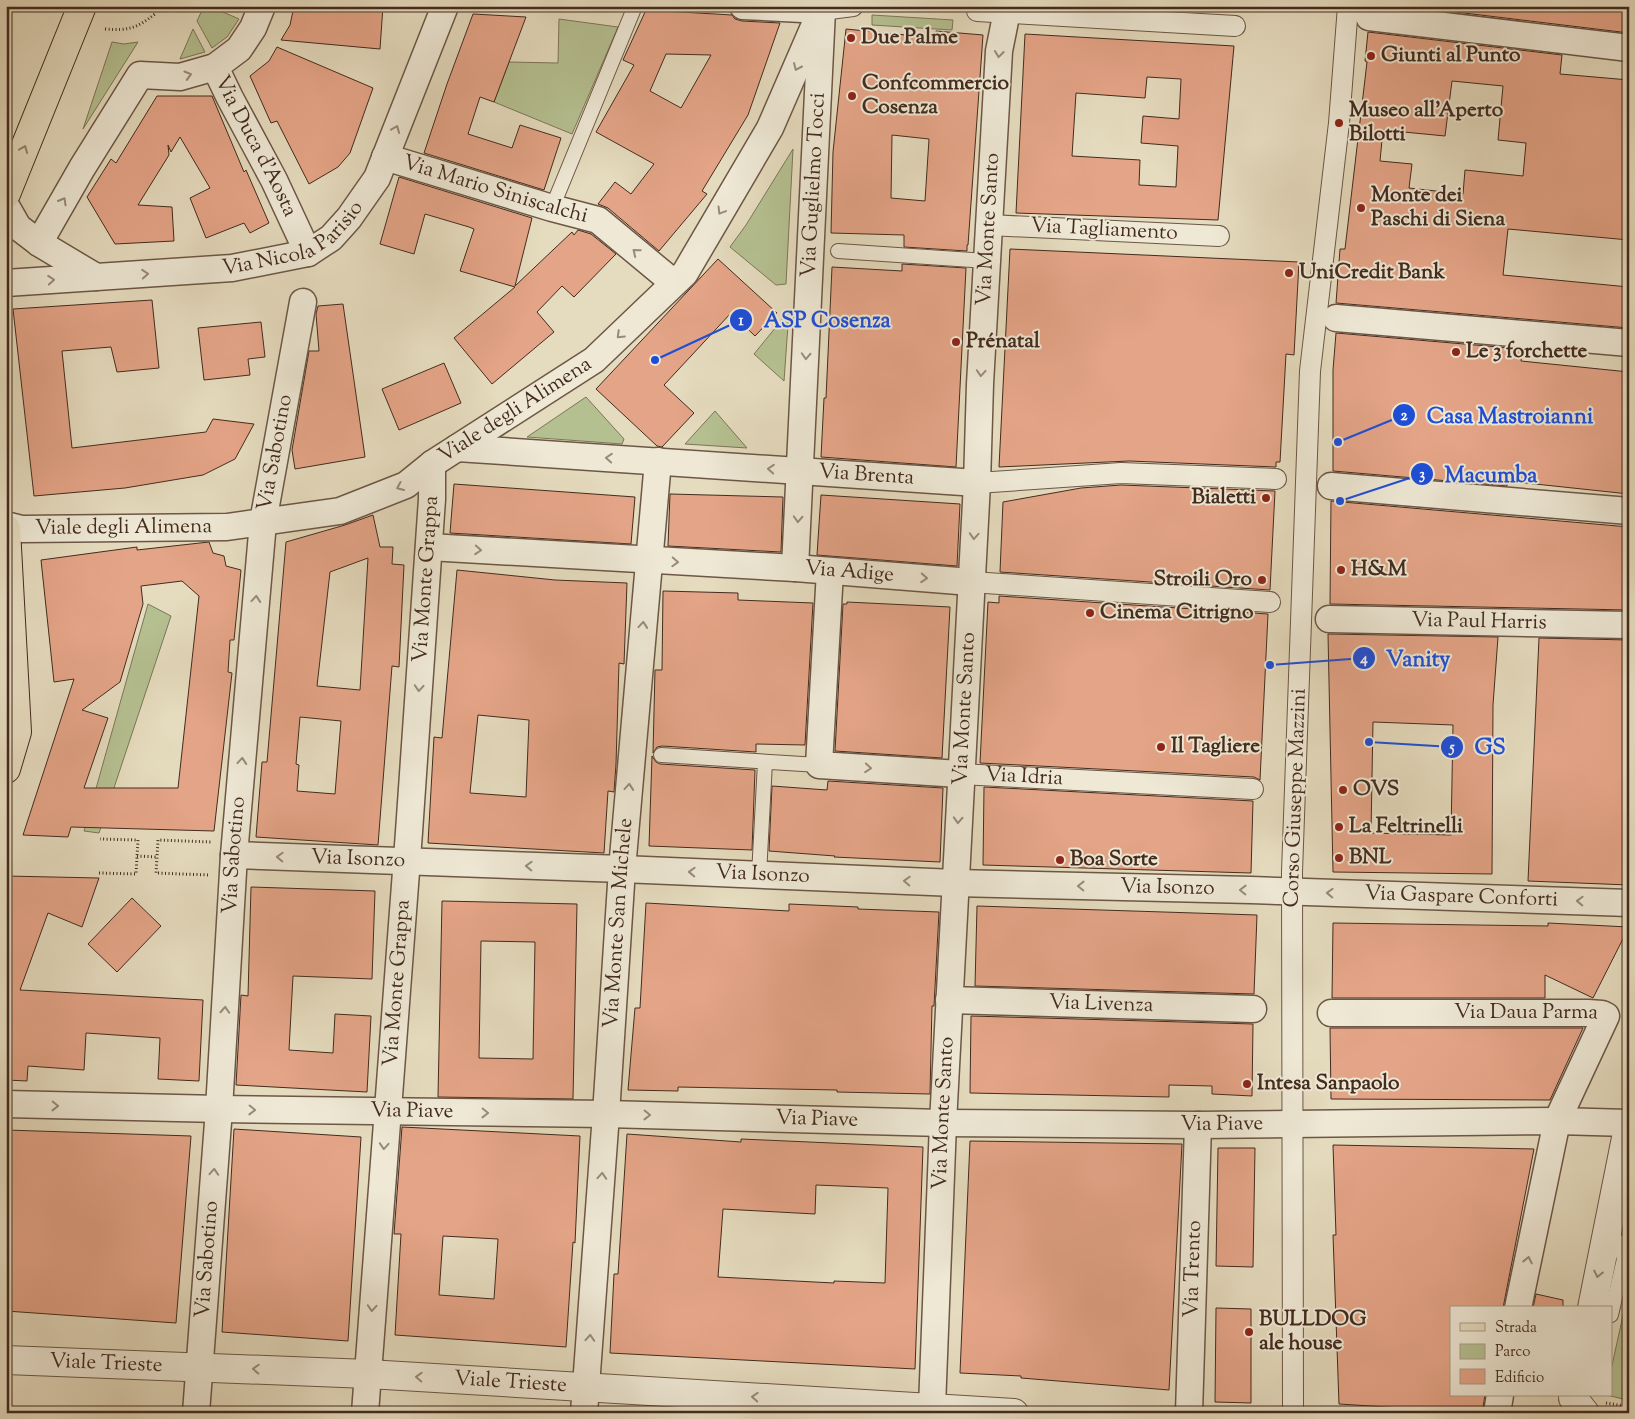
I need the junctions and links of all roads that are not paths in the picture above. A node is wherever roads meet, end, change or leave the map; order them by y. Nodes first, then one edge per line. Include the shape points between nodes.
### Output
1 (82, 6) edge
2 (262, 6) edge
3 (445, 6) edge
4 (634, 6) edge
5 (743, 6) edge
6 (853, 6) edge
7 (823, 8) edge
8 (1008, 10) edge
9 (977, 11) road end
10 (1358, 12) edge
11 (1235, 26) dead end
12 (1629, 48) edge
13 (215, 67) junction
14 (385, 157) junction
15 (6, 194) edge
16 (6, 206) edge
17 (552, 208) junction
18 (990, 225) junction
19 (1219, 236) dead end
20 (39, 243) junction
21 (838, 251) dead end
22 (308, 253) junction
23 (987, 261) junction
24 (96, 278) junction
25 (6, 283) edge
26 (674, 283) junction
27 (303, 302) dead end
28 (1336, 318) dead end
29 (1629, 343) edge
30 (457, 448) junction
31 (658, 461) junction
32 (432, 464) junction
33 (800, 471) junction
34 (1276, 480) dead end
35 (977, 484) junction
36 (1331, 486) dead end
37 (1629, 511) edge
38 (263, 522) junction
39 (12, 527) edge
40 (429, 547) junction
41 (649, 561) junction
42 (795, 568) junction
43 (830, 571) junction
44 (971, 582) junction
45 (1270, 602) dead end
46 (1329, 619) dead end
47 (1629, 625) edge
48 (11, 693) edge
49 (661, 755) dead end
50 (766, 762) junction
51 (820, 765) junction
52 (6, 768) edge
53 (960, 774) junction
54 (1253, 789) dead end
55 (234, 856) junction
56 (407, 862) junction
57 (622, 869) junction
58 (760, 875) junction
59 (955, 884) junction
60 (1292, 892) junction
61 (1629, 903) edge
62 (949, 1000) junction
63 (1253, 1009) dead end
64 (1331, 1013) dead end
65 (6, 1104) edge
66 (219, 1109) junction
67 (387, 1111) junction
68 (606, 1114) junction
69 (1557, 1121) junction
70 (943, 1123) junction
71 (1629, 1123) edge
72 (1292, 1124) junction
73 (1198, 1125) junction
74 (1607, 1232) junction
75 (1518, 1306) edge
76 (1592, 1306) edge
77 (1612, 1311) edge
78 (6, 1360) edge
79 (200, 1367) junction
80 (368, 1374) junction
81 (1500, 1396) edge
82 (585, 1400) edge
83 (932, 1410) edge
84 (196, 1413) edge
85 (365, 1413) edge
86 (1014, 1413) edge
87 (1189, 1413) edge
88 (1293, 1413) edge
89 (1497, 1413) edge

15 -> 1 main road
2 - 13 street via 239,49
14 -> 3 street, Via Nicola Parisio
4 - 17 lane
5 - 7 street
6 - 7 street
7 -> 26 street, Viale degli Alimena via 770,128 684,273
7 -> 33 street, Via Guglielmo Tocci
8 - 9 street
8 - 11 street
8 -> 18 street, Via Monte Santo via 999,51
10 - 12 street
10 - 60 street, Corso Giuseppe Mazzini via 1339,123 1310,371
20 -> 13 street via 140,75 180,77
13 - 22 street, Via Duca d'Aosta
14 - 17 street, Via Mario Siniscalchi
14 - 22 street, Via Nicola Parisio via 377,178 349,218 332,238
16 - 20 street via 18,228
26 -> 17 street, Via Mario Siniscalchi via 598,220
18 - 19 street, Via Tagliamento
18 - 23 street, Via Monte Santo
20 - 24 street
21 - 23 lane
24 -> 22 street, Via Nicola Parisio via 232,268
23 -> 35 street, Via Monte Santo
25 -> 24 street, Via Nicola Parisio
26 -> 30 street, Viale degli Alimena via 594,360
27 - 38 street, Via Sabotino
28 - 29 street
31 -> 30 street, Via Brenta
30 - 32 street, Viale degli Alimena
33 -> 31 street, Via Brenta
31 - 41 street, Via Monte San Michele
32 -> 38 street, Viale degli Alimena via 406,485 340,511
32 - 40 street, Via Monte Grappa
33 - 35 street, Via Brenta
33 -> 42 street, Via Guglielmo Tocci
34 - 35 street, Via Brenta via 1121,473
35 -> 44 street, Via Monte Santo
36 - 37 street
38 - 39 street, Viale degli Alimena via 227,527
55 -> 38 street, Via Sabotino
39 - 48 main road
40 -> 41 street, Via Adige
40 -> 56 street, Via Monte Grappa
41 -> 42 street, Via Adige
57 -> 41 street, Via Monte San Michele
42 - 43 street, Via Adige
43 -> 44 street, Via Adige
43 - 51 street
44 - 45 street, Via Adige
44 - 53 street, Via Monte Santo
46 - 47 street, Via Paul Harris
48 - 52 main road via 17,732
49 - 50 lane, Via Idria
50 - 51 lane, Via Idria
50 - 58 lane
51 -> 53 street, Via Idria
53 - 54 street, Via Idria
53 -> 59 street, Via Monte Santo
56 -> 55 street, Via Isonzo
66 -> 55 street, Via Sabotino
57 -> 56 street, Via Isonzo
56 - 67 street, Via Monte Grappa
58 -> 57 street, Via Isonzo
57 - 68 street, Via Monte San Michele
59 -> 58 street, Via Isonzo
60 -> 59 street, Via Isonzo
59 - 62 street, Via Monte Santo
61 -> 60 street, Via Gaspare Conforti
60 - 72 street, Corso Giuseppe Mazzini
62 - 63 street, Via Livenza
62 - 70 street, Via Monte Santo
64 - 69 street, Via Daua Parma via 1604,1015
65 -> 66 street, Via Piave
66 -> 67 street, Via Piave
79 -> 66 street, Via Sabotino
67 -> 68 street, Via Piave
67 -> 80 street, Via Monte Grappa
68 -> 70 street, Via Piave
82 -> 68 street, Via Monte San Michele
69 - 71 street, Via Piave
69 - 72 street, Via Piave
75 -> 69 street
70 - 73 street, Via Piave
70 - 83 street, Via Monte Santo
71 - 74 street
72 - 73 street, Via Piave
72 - 88 street, Corso Giuseppe Mazzini
73 - 87 street, Via Trento
74 -> 76 street
74 - 77 lane via 1620,1243 1624,1258
78 - 79 street, Viale Trieste
80 -> 79 street, Viale Trieste
79 - 84 street, Via Sabotino
82 -> 80 street, Viale Trieste
80 - 85 street, Via Monte Grappa
81 - 89 street
83 -> 82 street, Viale Trieste
83 - 86 street, Viale Trieste

